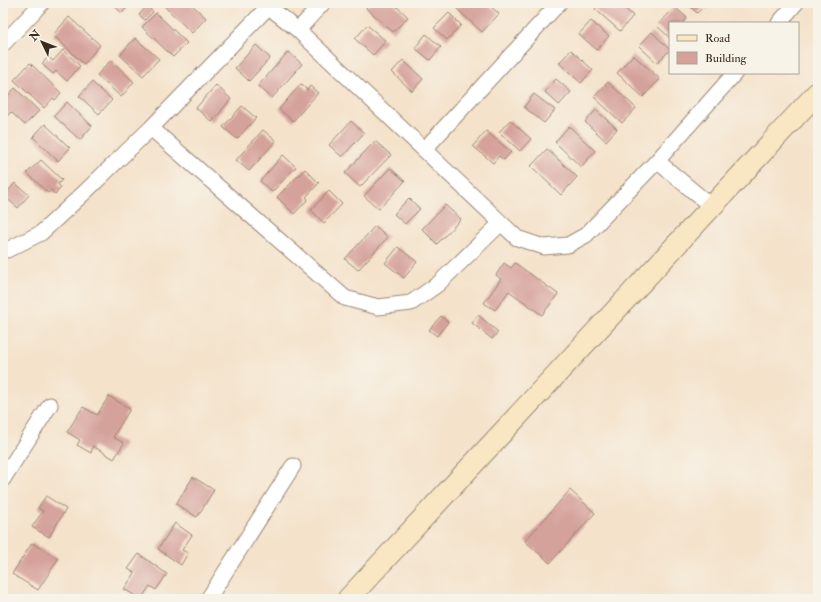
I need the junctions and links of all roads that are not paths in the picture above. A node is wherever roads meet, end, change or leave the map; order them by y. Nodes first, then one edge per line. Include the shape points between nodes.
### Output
1 (42, 3) edge
2 (323, 3) edge
3 (559, 3) edge
4 (796, 3) edge
5 (266, 5) edge
6 (780, 22) edge
7 (298, 30) junction
8 (3, 44) edge
9 (734, 74) edge
10 (818, 92) edge
11 (151, 128) junction
12 (424, 150) junction
13 (657, 161) junction
14 (711, 206) junction
15 (501, 223) junction
16 (3, 249) edge
17 (50, 405) dead end
18 (293, 466) dead end
19 (3, 479) edge
20 (208, 599) edge
21 (348, 599) edge

1 - 8 street
2 - 7 street
3 - 12 street
4 - 6 street
5 - 7 street
5 - 11 street
7 - 12 street
9 - 13 street
10 - 14 street
11 - 15 street via 345,298 378,307 411,304 438,284
11 - 16 street via 41,233 7,250
12 - 15 street
13 - 14 street
13 - 15 street via 586,235 568,245 544,247 517,238
14 - 21 street
17 - 19 street
18 - 20 street

